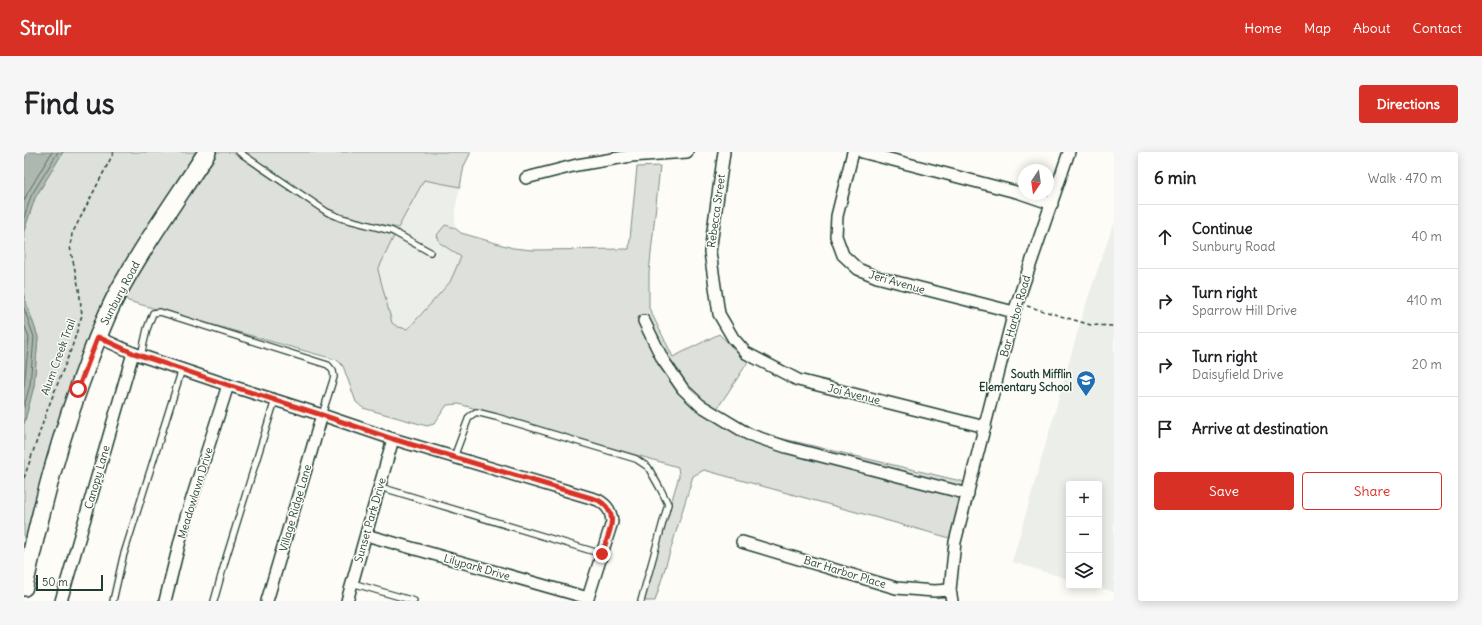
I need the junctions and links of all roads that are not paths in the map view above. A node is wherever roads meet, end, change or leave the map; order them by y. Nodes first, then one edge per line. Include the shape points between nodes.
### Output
1 (207, 152) edge
2 (240, 152) edge
3 (687, 152) edge
4 (724, 152) edge
5 (853, 152) edge
6 (862, 152) edge
7 (1069, 152) edge
8 (526, 178) dead end
9 (1052, 204) junction
10 (430, 252) dead end
11 (1015, 308) junction
12 (644, 322) dead end
13 (98, 337) junction
14 (733, 338) joint
15 (137, 354) junction
16 (182, 370) junction
17 (228, 385) junction
18 (274, 400) junction
19 (322, 415) junction
20 (985, 428) junction
21 (393, 439) junction
22 (454, 457) junction
23 (380, 487) junction
24 (968, 494) junction
25 (366, 535) junction
26 (742, 542) dead end
27 (602, 554) junction
28 (352, 583) junction
29 (24, 587) edge
30 (951, 596) edge
31 (587, 600) edge
32 (61, 601) edge
33 (113, 601) edge
34 (165, 601) edge
35 (214, 601) edge
36 (267, 601) edge
37 (347, 601) edge
38 (414, 601) edge
39 (641, 601) edge

1 - 13 main road, Sunbury Road via 143,251 115,299
2 - 10 lane via 327,212 392,231
3 - 8 street via 631,156 577,165
4 - 14 street, Rebecca Street via 710,252 719,314
5 - 11 street, Jeri Avenue via 837,216 836,236 843,255 858,269 877,277
6 - 9 street via 1020,193
7 - 9 street, Bar Harbor Road
9 - 11 street, Bar Harbor Road
11 - 20 street, Bar Harbor Road
12 - 24 street via 683,389 700,405 748,434 786,447
13 - 15 street
13 - 29 main road, Sunbury Road via 52,468
14 - 20 street, Joi Avenue via 746,353 798,380
15 - 16 street
15 - 19 lane via 153,313 160,312 328,365 333,370 334,377
15 - 32 street, Canopy Lane
16 - 17 street
16 - 33 lane via 126,550
17 - 18 street
17 - 34 street, Meadowlawn Drive via 186,517
18 - 19 street
18 - 35 lane
19 - 21 street
19 - 36 street, Village Ridge Lane
20 - 24 street, Bar Harbor Road
21 - 22 street
21 - 23 street, Sunset Park Drive
22 - 27 street via 598,500 606,505 611,513 612,522
22 - 39 lane via 469,417 476,412 636,459 648,467 668,504
23 - 25 street, Sunset Park Drive
23 - 27 lane
24 - 30 street, Bar Harbor Road via 955,542
25 - 28 street, Sunset Park Drive
25 - 31 street, Lilypark Drive
26 - 30 street, Bar Harbor Place via 896,588 934,591
27 - 31 street
28 - 37 street, Sunset Park Drive
28 - 38 lane

